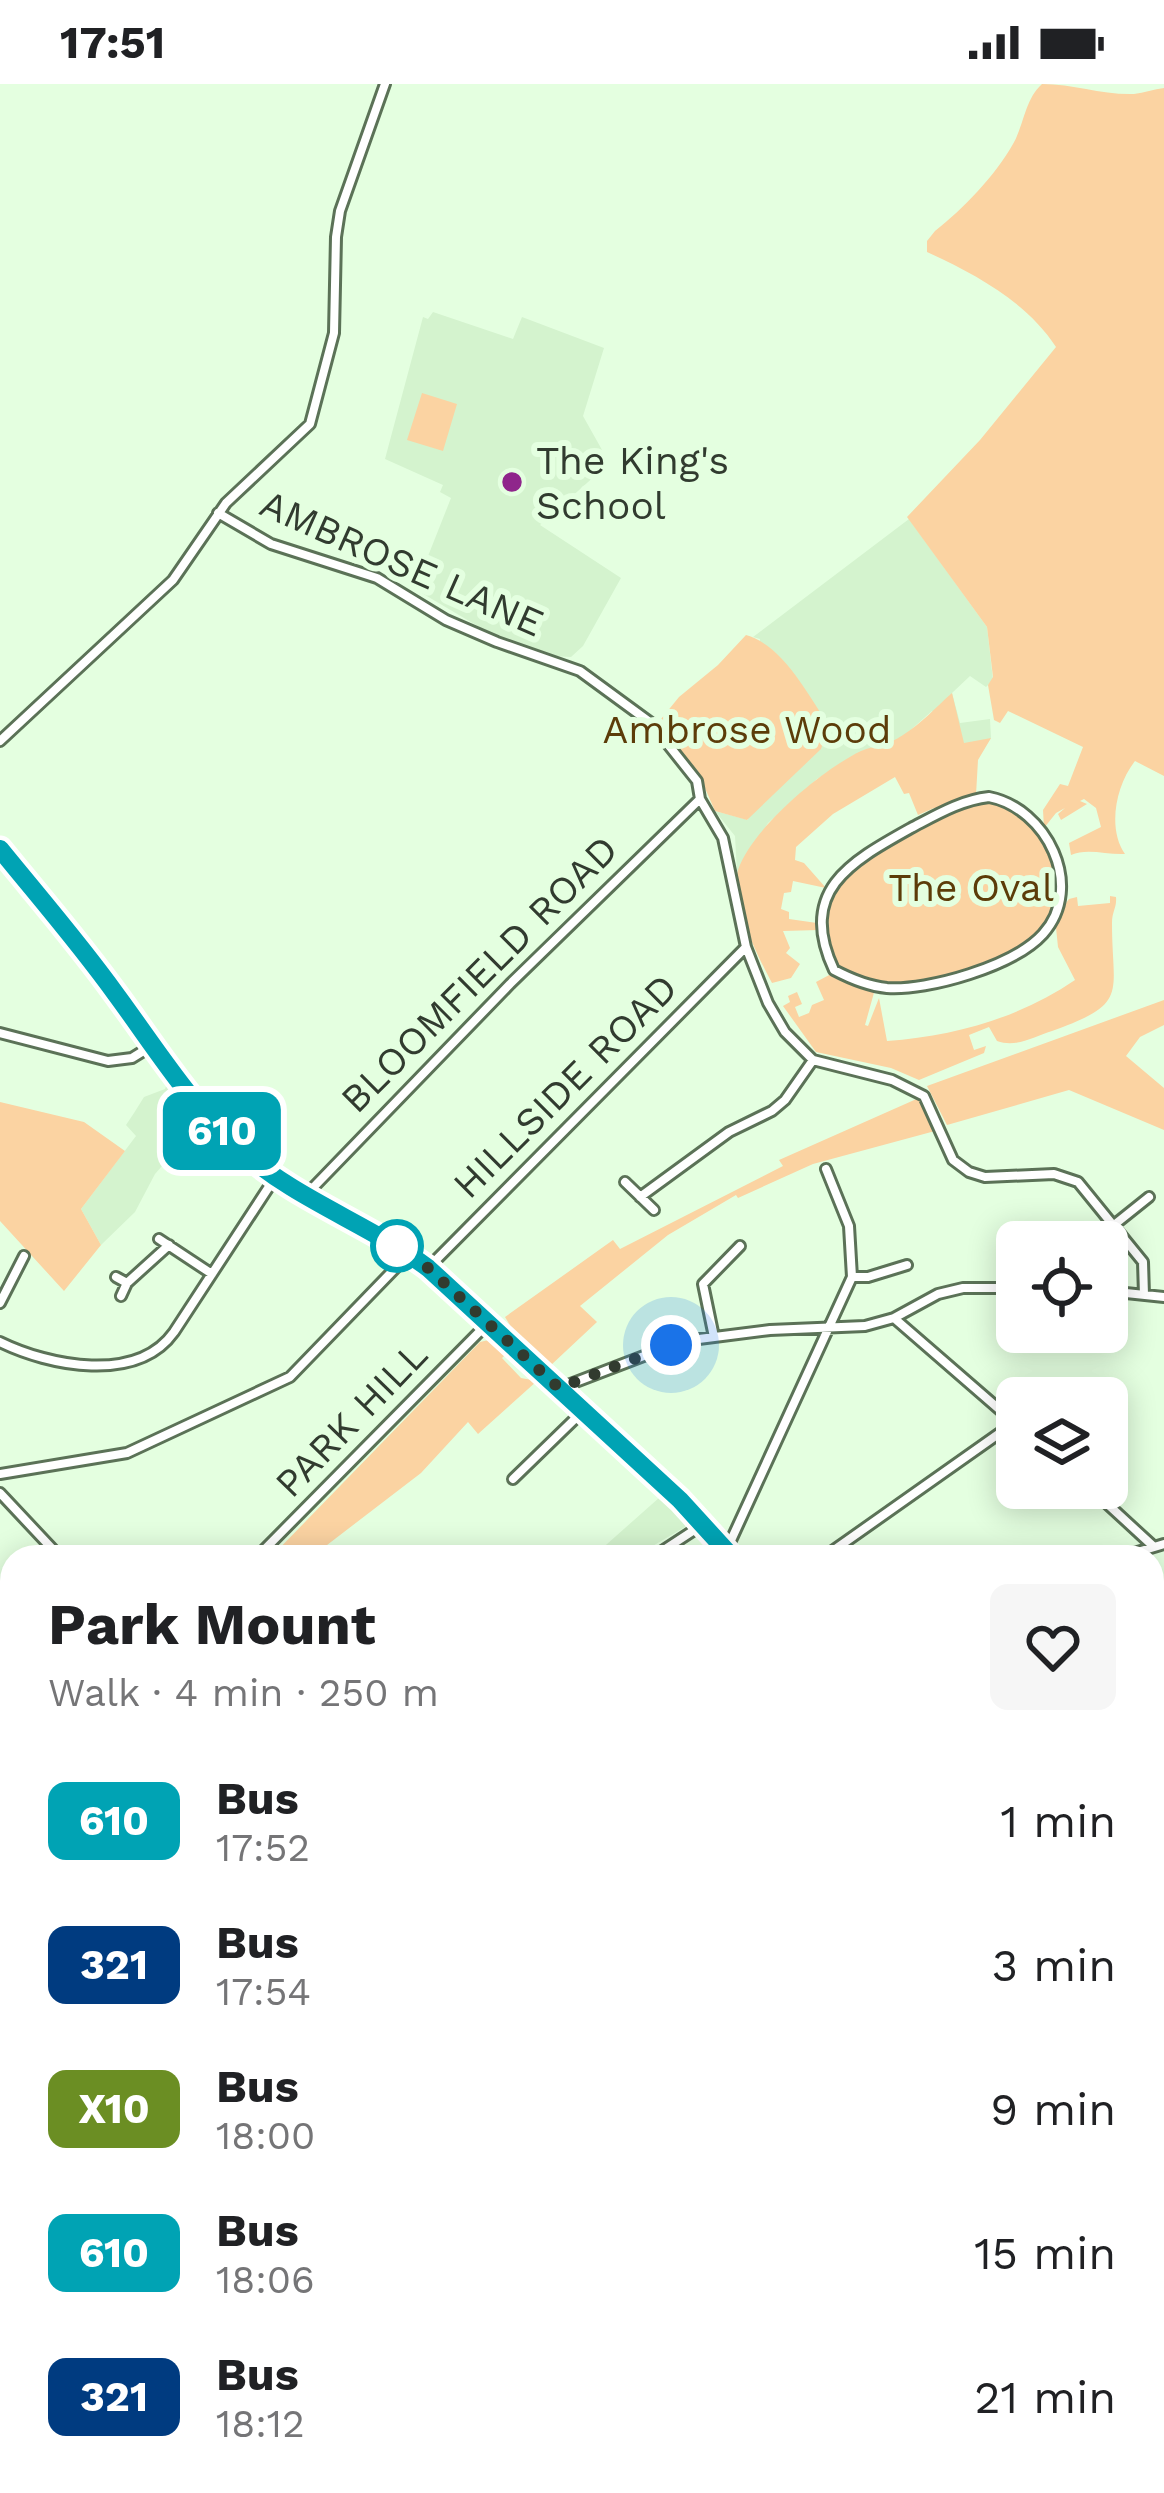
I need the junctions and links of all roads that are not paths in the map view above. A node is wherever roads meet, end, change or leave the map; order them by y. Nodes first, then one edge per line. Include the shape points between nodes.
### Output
1 (385, 84) edge
2 (218, 513) junction
3 (0, 741) edge
4 (978, 798) joint
5 (700, 799) junction
6 (0, 849) edge
7 (746, 947) junction
8 (0, 1034) edge
9 (153, 1044) junction
10 (813, 1060) junction
11 (826, 1169) dead end
12 (274, 1178) junction
13 (625, 1182) dead end
14 (305, 1196) junction
15 (640, 1197) junction
16 (1149, 1197) dead end
17 (654, 1210) dead end
18 (1111, 1221) edge
19 (1119, 1221) edge
20 (159, 1239) dead end
21 (1128, 1243) edge
22 (169, 1245) junction
23 (740, 1246) dead end
24 (410, 1254) junction
25 (24, 1256) dead end
26 (907, 1265) dead end
27 (428, 1268) junction
28 (212, 1274) junction
29 (116, 1276) dead end
30 (852, 1277) junction
31 (128, 1283) junction
32 (996, 1288) edge
33 (1128, 1294) edge
34 (1144, 1295) junction
35 (121, 1296) dead end
36 (1164, 1298) edge
37 (0, 1302) edge
38 (894, 1318) junction
39 (488, 1323) junction
40 (831, 1329) junction
41 (713, 1336) junction
42 (0, 1342) edge
43 (559, 1388) junction
44 (996, 1407) edge
45 (583, 1411) junction
46 (996, 1438) edge
47 (0, 1474) edge
48 (513, 1479) dead end
49 (0, 1493) edge
50 (1113, 1509) edge
51 (703, 1524) junction
52 (48, 1545) edge
53 (269, 1545) edge
54 (671, 1545) edge
55 (721, 1545) edge
56 (733, 1545) edge
57 (841, 1545) edge
58 (1152, 1545) edge

1 - 2 street via 339,216 334,333 313,419
2 - 3 street via 173,580
2 - 5 street, AMBROSE LANE via 271,544 377,578 446,620 580,671 651,723 697,781
4 - 4 street via 855,859 841,874 827,892 822,924 834,970 891,988 953,979 1044,934 1061,896 1058,862 1022,810
5 - 7 street, AMBROSE LANE via 727,848
5 - 14 street, BLOOMFIELD ROAD
6 - 9 main road
7 - 10 street, AMBROSE LANE via 785,1032
7 - 27 street, HILLSIDE ROAD
8 - 9 street via 108,1061
9 - 12 main road via 202,1110
10 - 15 street via 772,1111
10 - 18 street via 892,1080 929,1102 953,1160 969,1172 1066,1176
11 - 30 street via 849,1226
12 - 14 main road
12 - 28 street
13 - 15 street
14 - 24 main road
15 - 17 street
16 - 19 street
20 - 22 street
21 - 34 street via 1143,1262
22 - 28 street
22 - 31 street
23 - 41 street via 704,1283
24 - 27 main road
24 - 47 street via 290,1377 128,1453
25 - 37 street
26 - 30 street
27 - 39 main road
28 - 42 street via 167,1341 135,1359 64,1364
29 - 31 street
30 - 40 street
31 - 35 street
32 - 38 street via 938,1294
33 - 34 street
34 - 36 street
38 - 40 street
38 - 44 street
39 - 43 main road
39 - 53 street, PARK HILL
40 - 41 street
40 - 56 street
41 - 43 street
43 - 45 main road
45 - 48 street
45 - 51 main road
46 - 57 street
49 - 52 street
50 - 58 street
51 - 54 street
51 - 55 main road

